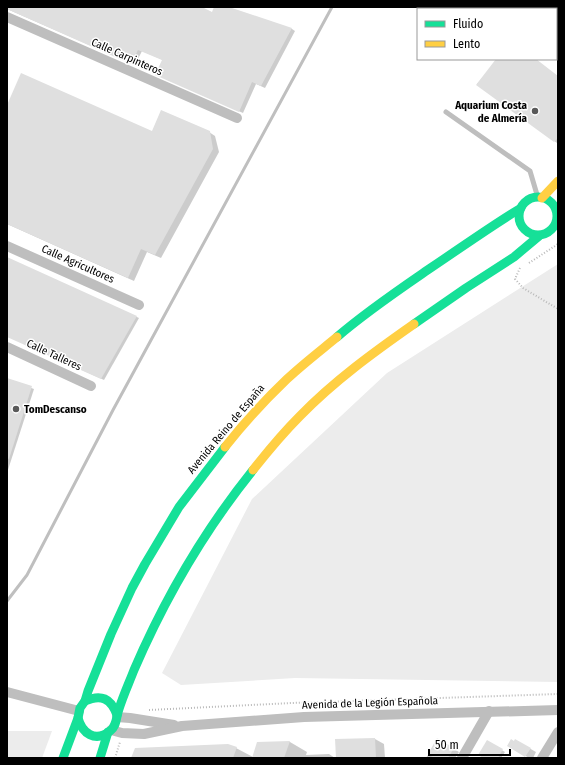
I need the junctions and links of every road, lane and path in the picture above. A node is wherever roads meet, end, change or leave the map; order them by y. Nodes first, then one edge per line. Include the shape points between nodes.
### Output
1 (7, 17) edge
2 (446, 112) dead end
3 (237, 118) dead end
4 (558, 181) edge
5 (540, 198) junction
6 (521, 208) junction
7 (557, 223) edge
8 (539, 236) junction
9 (558, 244) edge
10 (7, 246) edge
11 (527, 264) dead end
12 (523, 266) dead end
13 (139, 305) dead end
14 (558, 309) edge
15 (7, 347) edge
16 (91, 386) dead end
17 (7, 692) edge
18 (558, 694) edge
19 (85, 702) junction
20 (147, 710) dead end
21 (558, 710) edge
22 (489, 711) junction
23 (78, 715) junction
24 (117, 716) junction
25 (182, 726) junction
26 (110, 731) junction
27 (558, 732) edge
28 (63, 758) edge
29 (100, 758) edge
30 (462, 758) edge
31 (542, 758) edge

1 - 3 street, Calle Carpinteros
2 - 5 lane via 530,171
4 - 5 street
5 - 6 street via 530,200
5 - 7 street via 553,203 558,214
6 - 8 street via 519,214 522,227 526,232
6 - 19 street, Avenida Reino de España via 379,304 340,334 260,404 179,507 145,564 100,660
7 - 8 street via 551,231
8 - 24 street via 361,363 320,397 273,446 223,508 191,556 152,630
9 - 11 path
10 - 13 street, Calle Agricultores
12 - 14 path via 515,279 523,288
15 - 16 street, Calle Talleres
17 - 23 street
18 - 20 path
19 - 23 street, Avenida Reino de España
19 - 24 street via 96,697 108,700
21 - 22 street, Avenida de la Legión Española
22 - 25 street, Avenida de la Legión Española via 304,717
22 - 30 street
23 - 26 street via 79,723 89,734 99,736
23 - 28 street, Avenida Reino de España
24 - 25 street, Avenida de la Legión Española
24 - 26 street
25 - 26 street, Avenida de la Legión Española via 144,734
26 - 29 street
27 - 31 street

